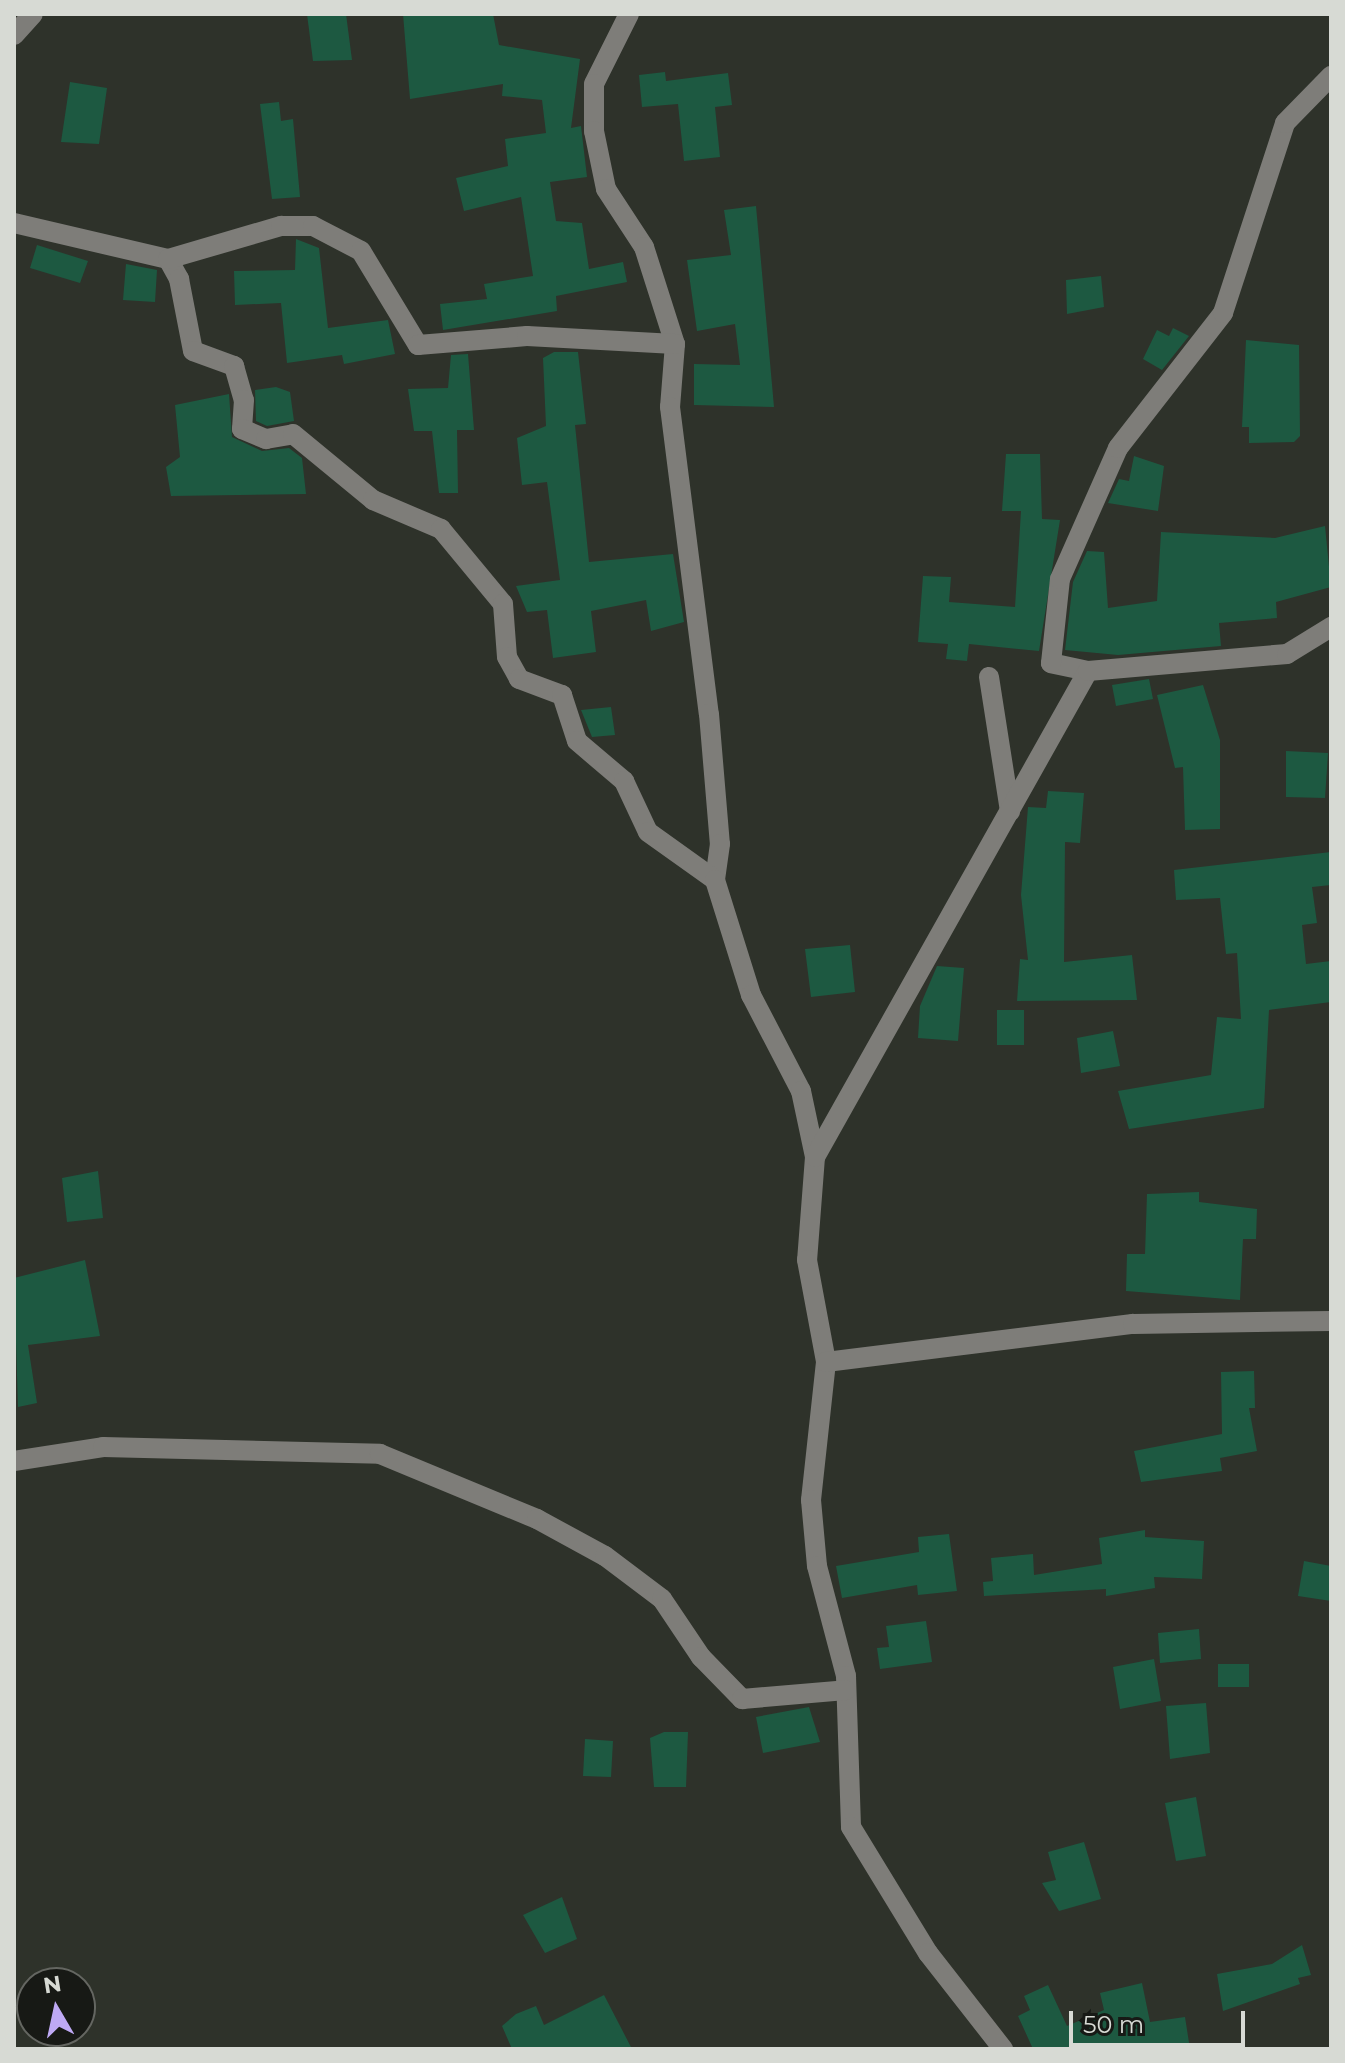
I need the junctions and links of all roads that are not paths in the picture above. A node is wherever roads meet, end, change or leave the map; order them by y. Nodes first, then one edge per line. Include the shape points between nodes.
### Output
1 (33, 14) edge
2 (629, 14) edge
3 (14, 35) edge
4 (1331, 76) edge
5 (14, 223) edge
6 (168, 259) junction
7 (675, 344) junction
8 (1331, 627) edge
9 (1088, 671) junction
10 (989, 677) dead end
11 (1010, 811) junction
12 (715, 880) junction
13 (815, 1157) junction
14 (1331, 1321) edge
15 (826, 1362) junction
16 (14, 1461) edge
17 (846, 1690) junction
18 (1003, 2049) edge

1 - 3 street
2 - 7 street via 594,84 594,131 606,189 644,247
4 - 9 street via 1285,123 1223,313 1118,448 1060,579 1051,663
5 - 6 street
6 - 7 street via 281,226 313,226 361,251 418,345 527,336
6 - 12 street via 193,351 234,366 244,400 242,429 266,439 293,434 373,500 441,529 503,604 507,657 519,679 562,695 577,741 624,781 648,832
7 - 12 street via 670,407 709,714 720,844
8 - 9 street via 1287,654
9 - 11 street
10 - 11 street
11 - 13 street
12 - 13 street via 751,995 801,1091
13 - 15 street via 807,1260
14 - 15 street via 1133,1324
15 - 17 street via 811,1500 817,1566
16 - 17 street via 103,1447 380,1454 537,1519 605,1556 662,1599 701,1657 742,1699 766,1702
17 - 18 street via 851,1827 928,1953

